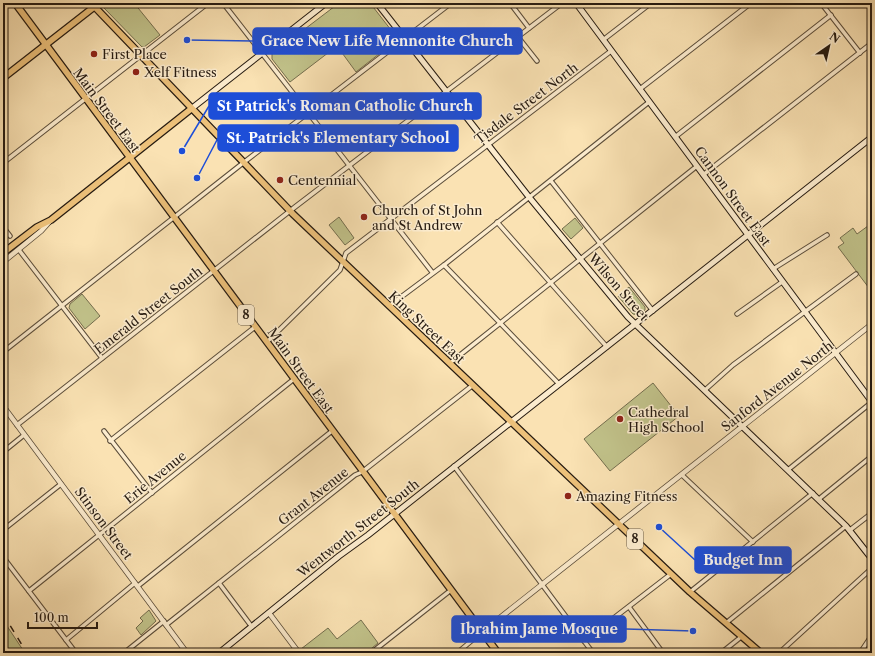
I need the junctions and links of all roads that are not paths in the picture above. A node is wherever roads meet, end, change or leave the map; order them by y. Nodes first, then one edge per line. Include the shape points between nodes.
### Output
1 (15, 3) edge
2 (99, 3) edge
3 (208, 3) edge
4 (223, 3) edge
5 (326, 3) edge
6 (377, 3) edge
7 (451, 3) edge
8 (510, 3) edge
9 (562, 3) edge
10 (576, 3) edge
11 (651, 3) edge
12 (750, 3) edge
13 (821, 3) edge
14 (92, 5) edge
15 (831, 15) junction
16 (529, 28) junction
17 (518, 37) junction
18 (404, 39) junction
19 (603, 40) junction
20 (872, 43) edge
21 (45, 45) junction
22 (611, 51) junction
23 (860, 53) junction
24 (262, 54) junction
25 (141, 56) junction
26 (536, 61) dead end
27 (3, 78) edge
28 (640, 89) junction
29 (446, 92) junction
30 (85, 100) junction
31 (649, 102) junction
32 (191, 109) junction
33 (308, 113) junction
34 (675, 137) junction
35 (872, 138) edge
36 (488, 145) junction
37 (129, 158) junction
38 (3, 163) edge
39 (243, 163) junction
40 (350, 166) junction
41 (696, 166) junction
42 (703, 175) junction
43 (551, 181) junction
44 (529, 197) junction
45 (290, 211) junction
46 (174, 218) junction
47 (391, 219) junction
48 (51, 220) junction
49 (497, 222) junction
50 (3, 227) edge
51 (748, 235) junction
52 (827, 235) dead end
53 (10, 236) dead end
54 (600, 244) junction
55 (19, 250) junction
56 (3, 253) edge
57 (580, 259) junction
58 (342, 261) junction
59 (3, 262) edge
60 (444, 265) junction
61 (773, 269) junction
62 (214, 272) junction
63 (432, 272) junction
64 (856, 274) dead end
65 (782, 282) junction
66 (551, 283) junction
67 (62, 305) junction
68 (389, 306) junction
69 (653, 310) junction
70 (805, 312) junction
71 (737, 314) dead end
72 (500, 324) junction
73 (635, 324) junction
74 (872, 324) edge
75 (255, 327) junction
76 (266, 342) junction
77 (607, 347) junction
78 (3, 352) edge
79 (836, 353) junction
80 (102, 358) junction
81 (450, 363) junction
82 (294, 379) junction
83 (559, 384) junction
84 (473, 385) junction
85 (705, 390) junction
86 (872, 402) edge
87 (3, 406) edge
88 (512, 422) junction
89 (17, 425) junction
90 (743, 426) junction
91 (104, 431) dead end
92 (332, 431) junction
93 (24, 435) junction
94 (110, 441) junction
95 (3, 452) edge
96 (872, 456) edge
97 (454, 466) junction
98 (789, 470) junction
99 (362, 472) junction
100 (682, 475) junction
101 (60, 484) junction
102 (152, 493) junction
103 (813, 493) junction
104 (820, 499) junction
105 (872, 513) edge
106 (394, 514) junction
107 (620, 524) junction
108 (848, 528) junction
109 (3, 530) edge
110 (99, 535) junction
111 (753, 542) junction
112 (3, 557) edge
113 (872, 559) edge
114 (872, 568) edge
115 (671, 574) junction
116 (219, 583) junction
117 (136, 585) junction
118 (542, 585) junction
119 (451, 590) junction
120 (29, 591) junction
121 (690, 592) junction
122 (629, 607) junction
123 (269, 613) junction
124 (165, 623) junction
125 (725, 624) junction
126 (252, 627) junction
127 (482, 632) junction
128 (872, 636) edge
129 (740, 637) junction
130 (66, 640) junction
131 (584, 642) junction
132 (76, 653) edge
133 (124, 653) edge
134 (187, 653) edge
135 (219, 653) edge
136 (299, 653) edge
137 (371, 653) edge
138 (457, 653) edge
139 (498, 653) edge
140 (593, 653) edge
141 (663, 653) edge
142 (721, 653) edge
143 (761, 653) edge
144 (779, 653) edge
145 (860, 653) edge

1 - 21 main road, Main Street East / 8
2 - 14 main road
3 - 25 street
4 - 24 street
5 - 24 main road
6 - 18 main road, Wilson Street
7 - 18 street
8 - 16 street
9 - 16 street, Emerald Street South
10 - 19 main road, Cannon Street East
11 - 19 street
12 - 28 street
13 - 15 street
14 - 21 main road
14 - 25 main road, King Street East / 8
15 - 23 street
15 - 34 street
16 - 17 street, Emerald Street South
17 - 26 street
17 - 29 street, Emerald Street South
18 - 29 main road, Wilson Street
18 - 33 street
19 - 22 main road, Cannon Street East
20 - 23 street
21 - 27 main road
21 - 30 main road, Main Street East / 8
22 - 28 main road, Cannon Street East
22 - 36 street, Tisdale Street North
23 - 42 street
24 - 32 main road
24 - 33 street
25 - 30 street
25 - 32 main road, King Street East / 8
28 - 31 main road, Cannon Street East
29 - 36 main road, Wilson Street
29 - 40 street, Emerald Street South
30 - 37 main road, Main Street East / 8
30 - 38 street
31 - 34 main road, Cannon Street East
31 - 43 street
32 - 37 main road
32 - 39 main road, King Street East / 8
33 - 39 street
33 - 40 street
34 - 41 main road, Cannon Street East
35 - 51 main road, Wentworth Street South
36 - 44 main road, Wilson Street
36 - 47 street, Tisdale Street North
37 - 46 main road, Main Street East / 8
37 - 48 main road
39 - 45 main road, King Street East / 8
39 - 46 street
40 - 45 street, Emerald Street South
40 - 47 street
41 - 42 main road, Cannon Street East
41 - 54 street
42 - 51 main road, Cannon Street East
43 - 44 street
43 - 54 street
44 - 49 street
44 - 57 main road, Wilson Street
45 - 58 main road, King Street East / 8
45 - 62 street, Emerald Street South
46 - 62 main road, Main Street East / 8
46 - 67 street
47 - 58 street, Tisdale Street North via 346,253
47 - 63 street
48 - 55 street
48 - 56 main road via 37,227
49 - 60 street
49 - 66 street
50 - 53 street
51 - 61 main road, Cannon Street East
51 - 69 main road, Wentworth Street South
52 - 61 street
54 - 57 street
54 - 69 street
55 - 59 street
55 - 67 street
57 - 66 street
57 - 73 main road, Wilson Street
58 - 68 main road, King Street East / 8
58 - 76 street, Tisdale Street North via 340,270
60 - 63 street
60 - 72 street
61 - 65 main road, Cannon Street East
62 - 75 main road, Main Street East / 8
62 - 80 street, Emerald Street South
63 - 68 street
64 - 70 street
65 - 70 main road, Cannon Street East
65 - 71 street
66 - 72 street
66 - 77 street
67 - 78 street
67 - 80 street
68 - 81 main road, King Street East / 8
69 - 73 main road, Wentworth Street South
70 - 79 main road, Cannon Street East
70 - 85 street via 733,365
72 - 81 street
72 - 83 street
73 - 77 main road, Wentworth Street South
73 - 85 main road, Wilson Street
74 - 79 street, Sanford Avenue North
75 - 76 main road, Main Street East / 8
75 - 94 street
76 - 82 main road, Main Street East / 8
77 - 83 main road, Wentworth Street South
79 - 86 main road, Cannon Street East
79 - 90 street, Sanford Avenue North
80 - 89 street, Emerald Street South
81 - 84 main road, King Street East / 8
82 - 92 main road, Main Street East / 8
82 - 102 street, Erie Avenue
83 - 88 main road, Wentworth Street South
84 - 88 main road, King Street East / 8
84 - 99 street, Grant Avenue
85 - 90 main road, Wilson Street
86 - 98 street
87 - 89 street, Stinson Street
88 - 97 main road, Wentworth Street South
88 - 107 main road, King Street East / 8
89 - 93 street, Stinson Street
90 - 98 main road, Wilson Street
90 - 100 street, Sanford Avenue North
91 - 94 street
92 - 99 main road, Main Street East / 8
92 - 117 street
93 - 95 street
93 - 101 street, Stinson Street
94 - 102 street
96 - 104 street
97 - 106 main road, Wentworth Street South
97 - 118 street
98 - 103 main road, Wilson Street
99 - 106 main road, Main Street East / 8
99 - 116 street, Grant Avenue
100 - 107 street, Sanford Avenue North
100 - 111 street
101 - 109 street
101 - 110 street, Stinson Street
102 - 110 street, Erie Avenue
103 - 104 main road, Wilson Street
103 - 111 street
104 - 108 main road, Wilson Street
105 - 108 street
106 - 119 main road, Main Street East / 8
106 - 123 main road, Wentworth Street South
107 - 115 main road, King Street East / 8
107 - 118 street, Sanford Avenue North
108 - 113 main road, Wilson Street
108 - 125 street
110 - 117 street, Stinson Street
110 - 120 street, Erie Avenue
111 - 121 street
112 - 120 street
114 - 144 street
115 - 121 main road, King Street East / 8
115 - 122 street
116 - 124 street, Grant Avenue
116 - 126 street
117 - 124 street, Stinson Street
117 - 130 street
118 - 127 street, Sanford Avenue North
118 - 131 street
119 - 127 main road, Main Street East / 8
119 - 137 street
120 - 130 street
121 - 125 main road, King Street East / 8
122 - 131 street
122 - 141 street
123 - 126 main road, Wentworth Street South
123 - 136 street
124 - 133 street, Grant Avenue
124 - 134 street, Stinson Street
125 - 129 main road, King Street East / 8
126 - 135 main road, Wentworth Street South
127 - 138 street
127 - 139 main road, Main Street East / 8
128 - 145 street
129 - 142 street
129 - 143 main road, King Street East / 8
130 - 132 street
131 - 140 street

